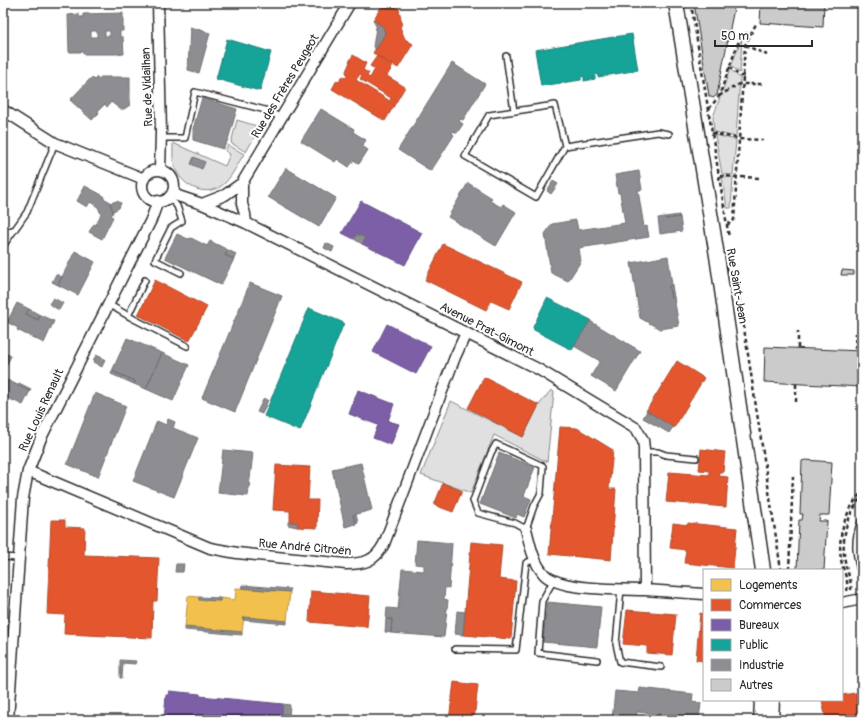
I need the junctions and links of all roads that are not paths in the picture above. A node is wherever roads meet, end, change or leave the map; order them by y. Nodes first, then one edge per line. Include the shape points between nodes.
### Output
1 (158, 3) edge
2 (350, 3) edge
3 (676, 3) edge
4 (506, 56) dead end
5 (3, 110) edge
6 (514, 111) junction
7 (281, 118) junction
8 (669, 134) dead end
9 (161, 138) junction
10 (55, 143) junction
11 (565, 146) junction
12 (160, 170) junction
13 (144, 179) junction
14 (242, 183) junction
15 (171, 195) junction
16 (158, 202) junction
17 (202, 204) junction
18 (246, 223) junction
19 (15, 229) junction
20 (3, 232) edge
21 (3, 246) edge
22 (181, 273) dead end
23 (145, 280) dead end
24 (108, 304) junction
25 (128, 316) junction
26 (466, 333) junction
27 (187, 346) dead end
28 (644, 452) junction
29 (696, 458) dead end
30 (28, 471) junction
31 (862, 520) edge
32 (526, 529) junction
33 (3, 558) edge
34 (18, 558) junction
35 (535, 559) junction
36 (763, 569) edge
37 (862, 577) edge
38 (553, 581) junction
39 (621, 589) junction
40 (645, 590) junction
41 (703, 594) edge
42 (862, 599) edge
43 (843, 604) edge
44 (456, 649) dead end
45 (597, 660) dead end
46 (661, 667) dead end
47 (762, 701) edge
48 (772, 701) edge
49 (8, 720) edge
50 (761, 720) edge
51 (771, 720) edge

1 - 9 street, Rue de Vidailhan
2 - 7 street, Rue des Frères Peugeot
3 - 36 street, Rue Saint-Jean via 717,256
4 - 6 lane
5 - 10 street
6 - 11 lane via 555,104
6 - 11 lane via 489,115 464,156 536,197
7 - 9 lane via 268,111 195,92 185,138
7 - 14 street, Rue des Frères Peugeot
8 - 11 lane via 658,132
9 - 12 street, Rue de Vidailhan
10 - 13 street
10 - 19 lane via 27,212
12 - 13 street via 151,172
12 - 15 street via 168,173 173,180 174,188
13 - 16 street via 145,194
14 - 17 street, Rue des Frères Peugeot via 225,195
14 - 18 street via 242,204
15 - 16 street via 166,200
15 - 17 street, Avenue Prat-Gimont
15 - 22 lane via 182,221 171,228 155,260
16 - 24 street, Rue Louis Renault
17 - 18 street, Avenue Prat-Gimont
18 - 26 street, Avenue Prat-Gimont
19 - 20 lane
19 - 21 lane
23 - 25 lane
24 - 25 lane
24 - 30 street, Rue Louis Renault via 41,438
25 - 27 lane
26 - 28 street, Avenue Prat-Gimont via 538,369 636,428 643,440
26 - 30 street, Rue André Citroën via 384,544 377,556 359,564 237,554 210,548
28 - 29 lane
28 - 40 street, Avenue Prat-Gimont
30 - 34 street, Rue Louis Renault
31 - 37 lane via 856,542
32 - 32 lane via 515,523 478,513 472,501 496,444 543,466 541,493
32 - 35 street
33 - 34 lane
34 - 49 street, Rue Louis Renault
35 - 38 street via 545,576
35 - 44 lane via 526,563 516,650
38 - 39 street via 586,587
38 - 45 lane via 542,601 538,653
39 - 40 street
39 - 46 lane via 616,644 620,662
40 - 41 street
42 - 43 street
47 - 50 street
48 - 51 street

